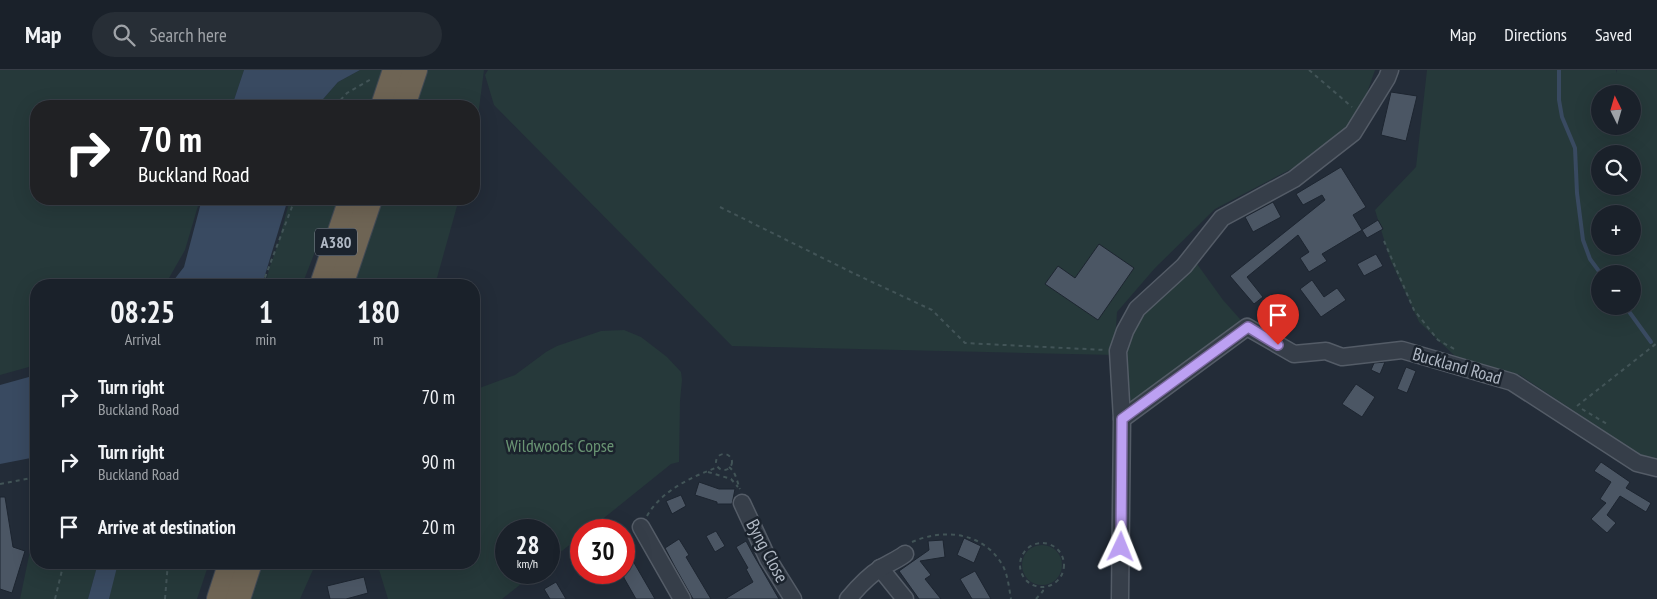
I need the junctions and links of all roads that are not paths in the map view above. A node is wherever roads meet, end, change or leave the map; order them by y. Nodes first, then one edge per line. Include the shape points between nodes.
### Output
1 (415, 70) edge
2 (1390, 70) edge
3 (387, 72) edge
4 (384, 100) edge
5 (405, 100) edge
6 (349, 205) edge
7 (368, 205) edge
8 (324, 279) edge
9 (343, 279) edge
10 (1122, 419) junction
11 (1657, 468) edge
12 (741, 496) road end
13 (641, 527) road end
14 (900, 557) road end
15 (880, 568) junction
16 (229, 569) edge
17 (248, 569) edge
18 (219, 599) edge
19 (238, 599) edge
20 (682, 599) edge
21 (792, 599) edge
22 (848, 599) edge
23 (905, 599) edge
24 (1120, 599) edge

1 - 5 highway
2 - 10 street via 1353,133 1294,179 1222,218 1184,266 1137,309 1118,351
3 - 4 highway
6 - 8 highway, A380
7 - 9 highway, A380
10 - 11 street, Buckland Road via 1248,327 1294,354 1326,351 1342,357 1402,350 1512,382 1637,463
10 - 24 street
12 - 21 street, Byng Close via 768,559
13 - 20 street
14 - 15 street
15 - 22 street
15 - 23 street
16 - 18 highway
17 - 19 highway

